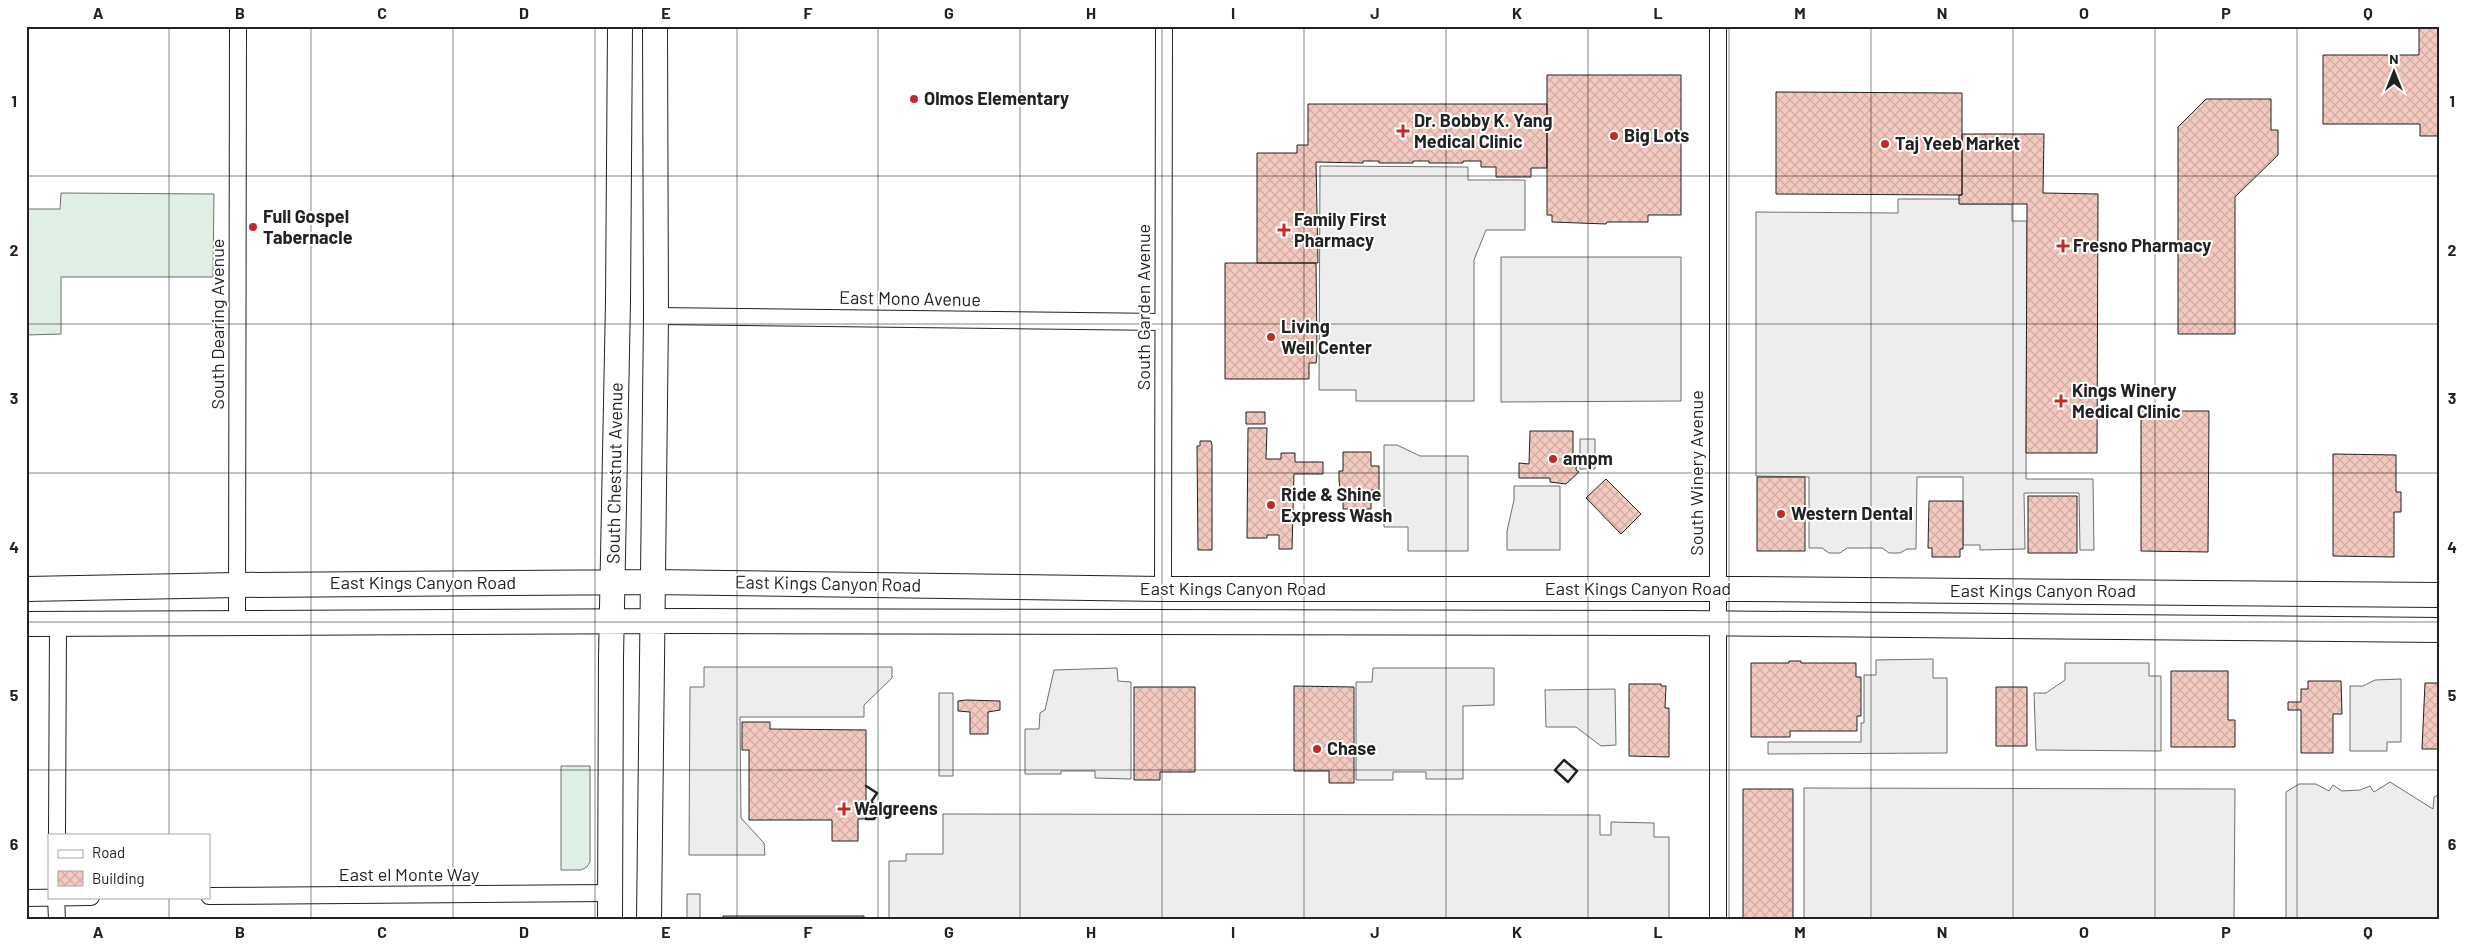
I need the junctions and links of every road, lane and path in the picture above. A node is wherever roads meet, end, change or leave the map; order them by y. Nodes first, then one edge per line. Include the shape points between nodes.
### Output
1 (238, 26) edge
2 (1164, 26) edge
3 (1718, 26) edge
4 (620, 35) edge
5 (655, 35) edge
6 (656, 316) junction
7 (1164, 322) junction
8 (612, 582) junction
9 (652, 582) junction
10 (237, 585) junction
11 (26, 589) edge
12 (1163, 589) junction
13 (1718, 589) junction
14 (2440, 595) edge
15 (237, 622) junction
16 (612, 622) junction
17 (652, 622) junction
18 (1718, 623) junction
19 (26, 624) edge
20 (58, 625) junction
21 (2440, 630) edge
22 (56, 834) edge
23 (610, 893) junction
24 (210, 896) edge
25 (48, 897) edge
26 (26, 898) edge
27 (56, 898) edge
28 (57, 920) edge
29 (610, 920) edge
30 (625, 920) edge
31 (649, 920) edge
32 (1718, 920) edge

1 - 10 street, South Dearing Avenue
2 - 7 street, South Garden Avenue
3 - 13 street, South Winery Avenue
4 - 5 main road
4 - 8 main road, South Chestnut Avenue
5 - 6 main road
6 - 7 street, East Mono Avenue
6 - 9 main road
7 - 12 street, South Garden Avenue
8 - 9 main road, East Kings Canyon Road
8 - 10 main road, East Kings Canyon Road
8 - 16 main road, South Chestnut Avenue
9 - 12 main road, East Kings Canyon Road
9 - 17 main road
10 - 11 main road, East Kings Canyon Road
10 - 15 street, South Dearing Avenue
12 - 13 main road, East Kings Canyon Road
13 - 14 main road, East Kings Canyon Road
13 - 18 street, South Winery Avenue
15 - 16 main road, East Kings Canyon Road
15 - 20 main road, East Kings Canyon Road
16 - 17 main road, East Kings Canyon Road
16 - 23 main road, South Chestnut Avenue
17 - 18 main road, East Kings Canyon Road
17 - 31 main road
18 - 21 main road, East Kings Canyon Road
18 - 32 street, South Winery Avenue
19 - 20 main road, East Kings Canyon Road
20 - 22 street
23 - 24 street, East el Monte Way
23 - 29 main road, South Chestnut Avenue
23 - 30 main road
25 - 26 street
27 - 28 street

